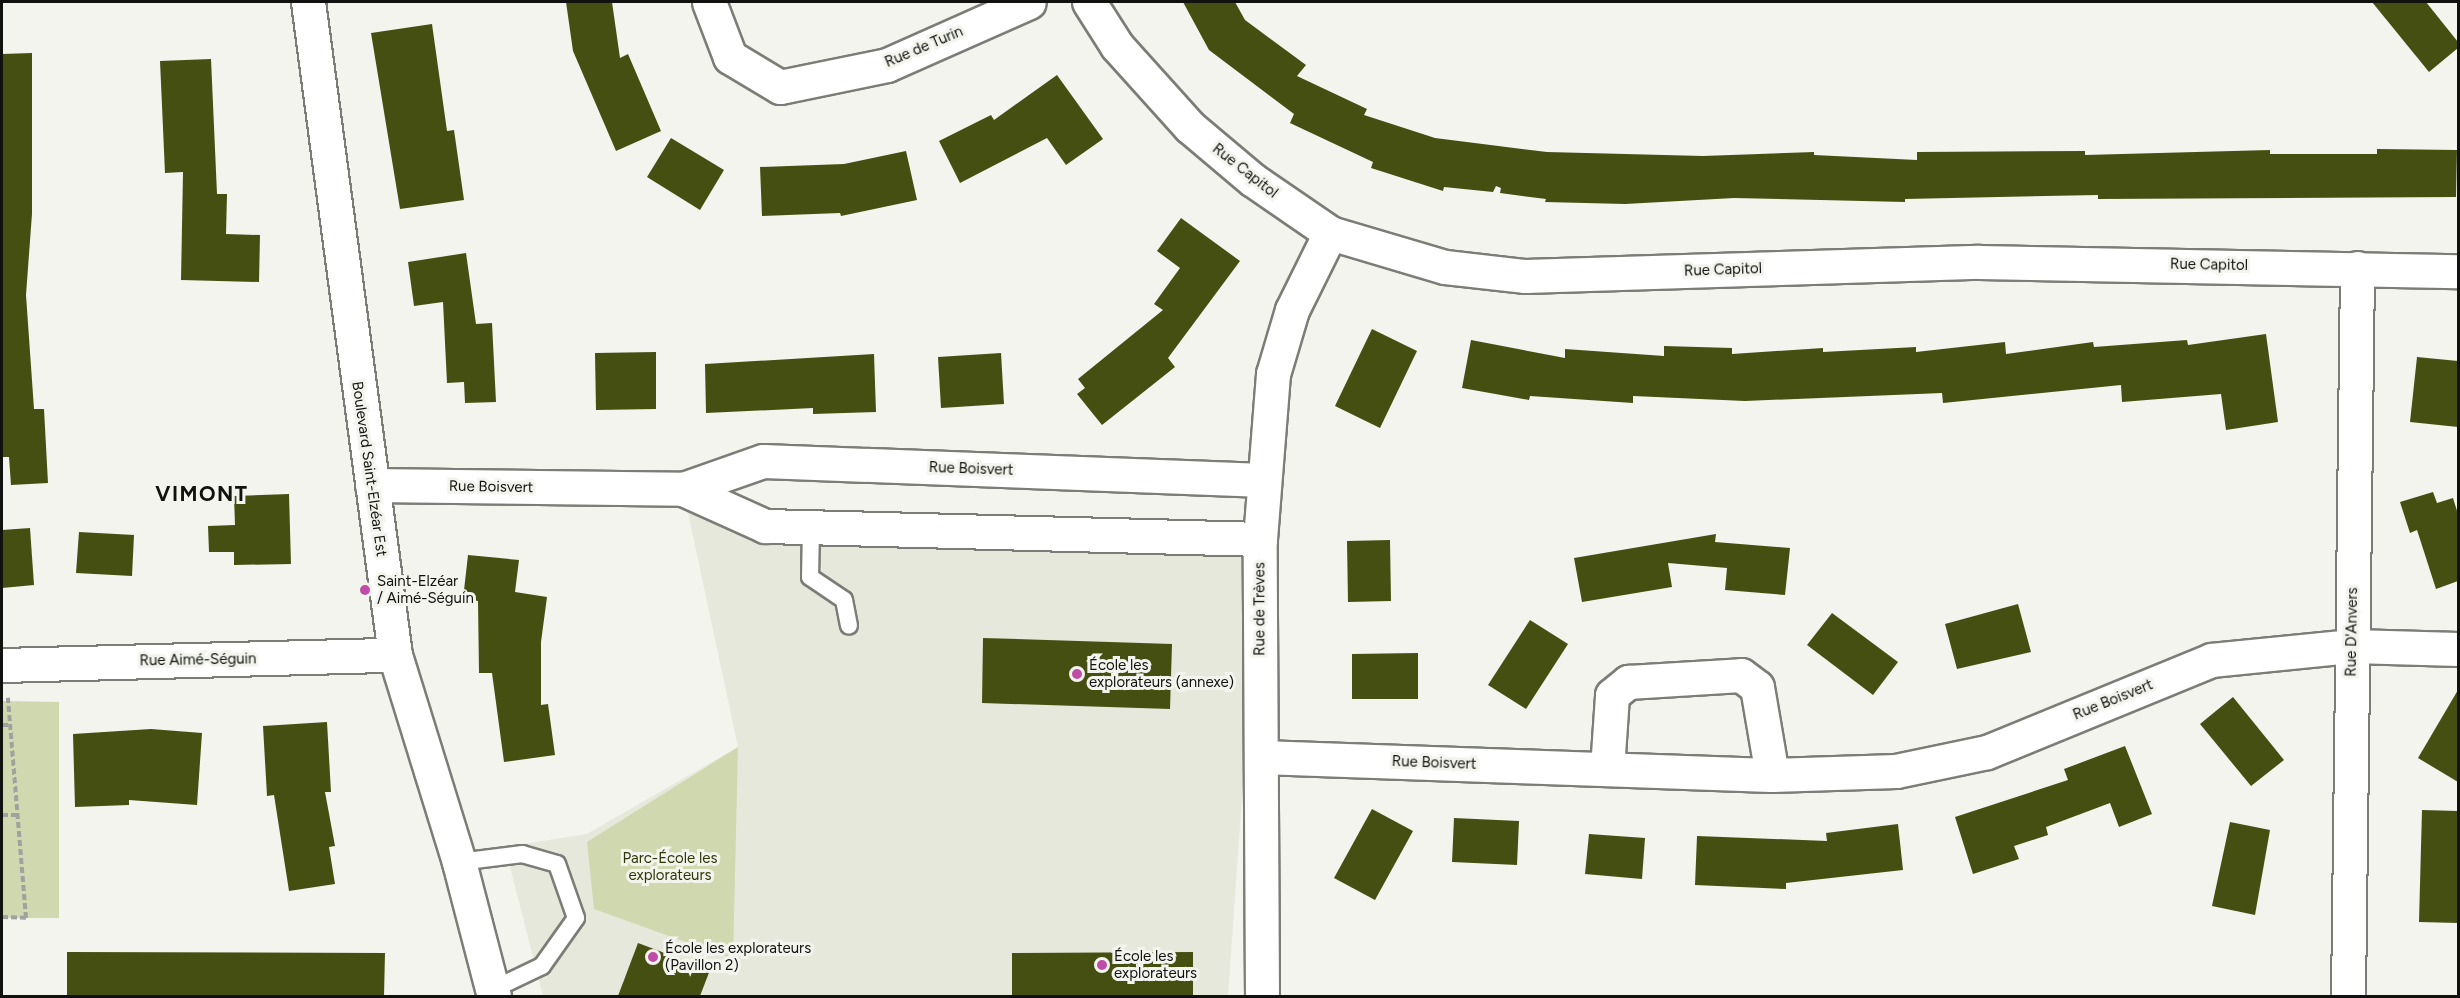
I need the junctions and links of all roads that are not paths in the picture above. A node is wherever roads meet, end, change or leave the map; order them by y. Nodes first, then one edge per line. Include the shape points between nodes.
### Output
1 (308, 2) edge
2 (709, 2) edge
3 (1029, 2) edge
4 (1089, 2) edge
5 (1330, 233) junction
6 (2357, 268) junction
7 (2458, 271) edge
8 (1264, 480) junction
9 (372, 485) junction
10 (683, 489) junction
11 (812, 527) junction
12 (1260, 539) junction
13 (849, 626) dead end
14 (2352, 646) junction
15 (2458, 649) edge
16 (394, 655) junction
17 (2, 665) edge
18 (1261, 757) junction
19 (1607, 769) junction
20 (1772, 775) junction
21 (459, 862) junction
22 (493, 993) edge
23 (1262, 996) edge
24 (2348, 996) edge

1 - 9 street, Boulevard Saint-Elzéar Est
2 - 3 street, Rue de Turin via 730,57 780,87 887,65
4 - 5 street, Rue Capitol via 1117,46 1190,127 1253,180
5 - 6 street, Rue Capitol via 1445,267 1525,276 1979,262
5 - 8 street, Rue de Trèves via 1292,310 1273,374
6 - 7 street, Rue Capitol
6 - 14 street, Rue D'Anvers
8 - 10 street, Rue Boisvert via 763,461
8 - 12 street, Rue de Trèves
9 - 10 street, Rue Boisvert
9 - 16 street, Boulevard Saint-Elzéar Est
10 - 11 street, Rue Boisvert via 765,526
11 - 12 street, Rue Boisvert
11 - 13 lane via 810,577 844,600
12 - 18 street, Rue de Trèves
14 - 15 street, Rue Boisvert
14 - 20 street, Rue Boisvert via 2211,660 1987,752 1896,771
14 - 24 street, Rue D'Anvers
16 - 17 street, Rue Aimé-Séguin
16 - 21 street, Boulevard Saint-Elzéar Est
18 - 19 street, Rue Boisvert
18 - 23 street, Rue de Trèves
19 - 20 street, Rue Boisvert
19 - 20 street via 1612,695 1628,682 1741,675 1757,687
21 - 22 street, Boulevard Saint-Elzéar Est
21 - 22 lane via 522,854 557,864 576,918 542,966

